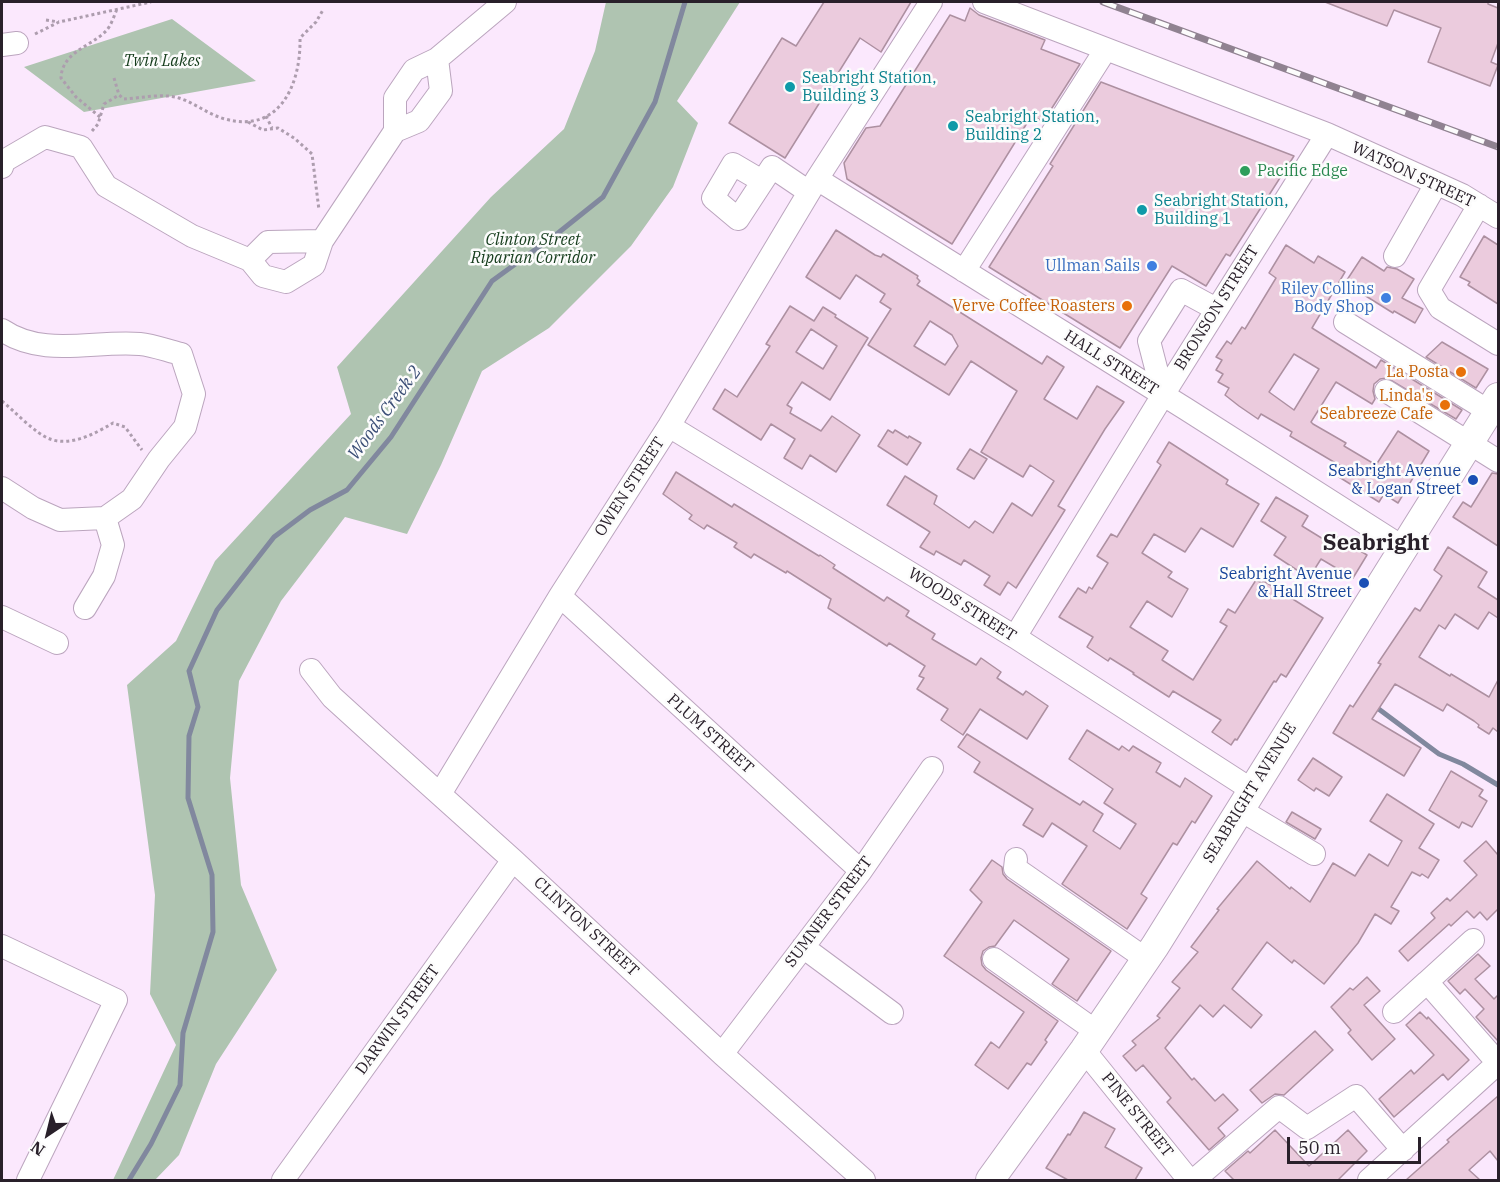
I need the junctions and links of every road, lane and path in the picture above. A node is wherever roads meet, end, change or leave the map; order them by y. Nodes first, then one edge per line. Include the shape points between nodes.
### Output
1 (151, 2) edge
2 (505, 2) edge
3 (931, 2) edge
4 (984, 2) edge
5 (117, 9) junction
6 (324, 10) dead end
7 (46, 20) dead end
8 (59, 22) junction
9 (9, 44) edge
10 (1106, 49) junction
11 (437, 59) junction
12 (114, 78) dead end
13 (119, 95) junction
14 (266, 116) junction
15 (100, 117) junction
16 (247, 122) junction
17 (272, 128) junction
18 (395, 131) junction
19 (1327, 134) junction
20 (81, 147) junction
21 (2, 167) edge
22 (762, 181) dead end
23 (1436, 184) junction
24 (813, 186) junction
25 (1479, 206) junction
26 (1498, 218) edge
27 (322, 241) junction
28 (1395, 256) dead end
29 (250, 260) junction
30 (964, 271) junction
31 (1216, 309) junction
32 (1345, 322) dead end
33 (2, 330) edge
34 (1498, 344) edge
35 (1386, 392) dead end
36 (1162, 395) junction
37 (2, 401) edge
38 (1494, 404) edge
39 (669, 426) junction
40 (1470, 443) junction
41 (159, 459) junction
42 (1498, 461) edge
43 (2, 488) edge
44 (105, 518) junction
45 (1404, 548) junction
46 (560, 596) junction
47 (85, 608) dead end
48 (2, 617) edge
49 (1015, 637) junction
50 (57, 643) dead end
51 (311, 670) dead end
52 (932, 768) dead end
53 (440, 794) junction
54 (1246, 800) junction
55 (1314, 854) dead end
56 (1016, 859) dead end
57 (513, 860) junction
58 (861, 871) junction
59 (1473, 940) dead end
60 (2, 946) edge
61 (803, 947) junction
62 (994, 959) dead end
63 (1146, 959) junction
64 (1427, 982) junction
65 (1394, 1012) dead end
66 (892, 1013) dead end
67 (1090, 1041) junction
68 (722, 1054) junction
69 (1498, 1063) edge
70 (1403, 1150) junction
71 (28, 1180) edge
72 (283, 1180) edge
73 (864, 1180) edge
74 (990, 1180) edge
75 (1192, 1180) edge
76 (1369, 1180) edge

1 - 5 path
2 - 11 street
3 - 24 street, OWEN STREET
4 - 10 street, WATSON STREET
5 - 8 path
5 - 15 path via 107,30 61,67 61,78
6 - 14 path via 300,38 293,86 280,108
7 - 8 path
8 - 9 path
10 - 19 street, WATSON STREET
10 - 30 street
11 - 18 street via 414,70 395,98
11 - 18 street via 441,91 419,121
12 - 13 path
13 - 15 path via 104,104
13 - 16 path via 124,99 178,97 224,119
14 - 16 path
14 - 17 path
15 - 20 path
16 - 17 path via 263,130
17 - 27 path via 294,138 312,154
18 - 27 street
19 - 23 street, WATSON STREET
19 - 31 street, BRONSON STREET
20 - 21 street via 45,137 4,161
20 - 29 street via 105,186 192,236
22 - 24 street, HALL STREET via 772,167
23 - 25 street, WATSON STREET
23 - 28 street
24 - 30 street, HALL STREET
24 - 39 street, OWEN STREET
25 - 26 street, WATSON STREET
25 - 34 street via 1429,290 1440,308
27 - 29 street via 268,242
27 - 29 street via 314,265 286,282 263,276
30 - 36 street, HALL STREET
31 - 36 street, BRONSON STREET
31 - 36 street via 1181,290 1149,341
32 - 38 street
33 - 41 street via 12,337 56,347 141,344 181,354 195,394 185,427
35 - 40 street
36 - 45 street, HALL STREET
36 - 49 street, BRONSON STREET
37 - 41 path via 50,439 68,441 84,437 113,423 125,427 143,452
38 - 40 main road, SEABRIGHT AVENUE
39 - 46 street, OWEN STREET
39 - 49 street, WOODS STREET
40 - 42 street
40 - 45 main road, SEABRIGHT AVENUE
41 - 44 street via 132,499
43 - 44 street via 60,520
44 - 47 street via 113,545 104,576
45 - 54 main road, SEABRIGHT AVENUE
46 - 53 street, OWEN STREET
46 - 58 street, PLUM STREET
48 - 50 street
49 - 54 street, WOODS STREET
51 - 53 street, CLINTON STREET via 332,698
52 - 58 street, SUMNER STREET
53 - 57 street, CLINTON STREET
54 - 55 street, WOODS STREET
54 - 63 main road, SEABRIGHT AVENUE
56 - 63 street via 1016,868
57 - 68 street, CLINTON STREET
57 - 72 street, DARWIN STREET
58 - 61 street, SUMNER STREET
59 - 64 street
60 - 71 street via 116,1000
61 - 66 street
61 - 68 street, SUMNER STREET
62 - 67 street, PINE STREET
63 - 67 main road, SEABRIGHT AVENUE
64 - 65 street
64 - 69 street
67 - 74 main road, SEABRIGHT AVENUE
67 - 75 street, PINE STREET
68 - 73 street, CLINTON STREET
69 - 70 street
70 - 75 street via 1356,1096 1307,1128 1279,1107
70 - 76 street

